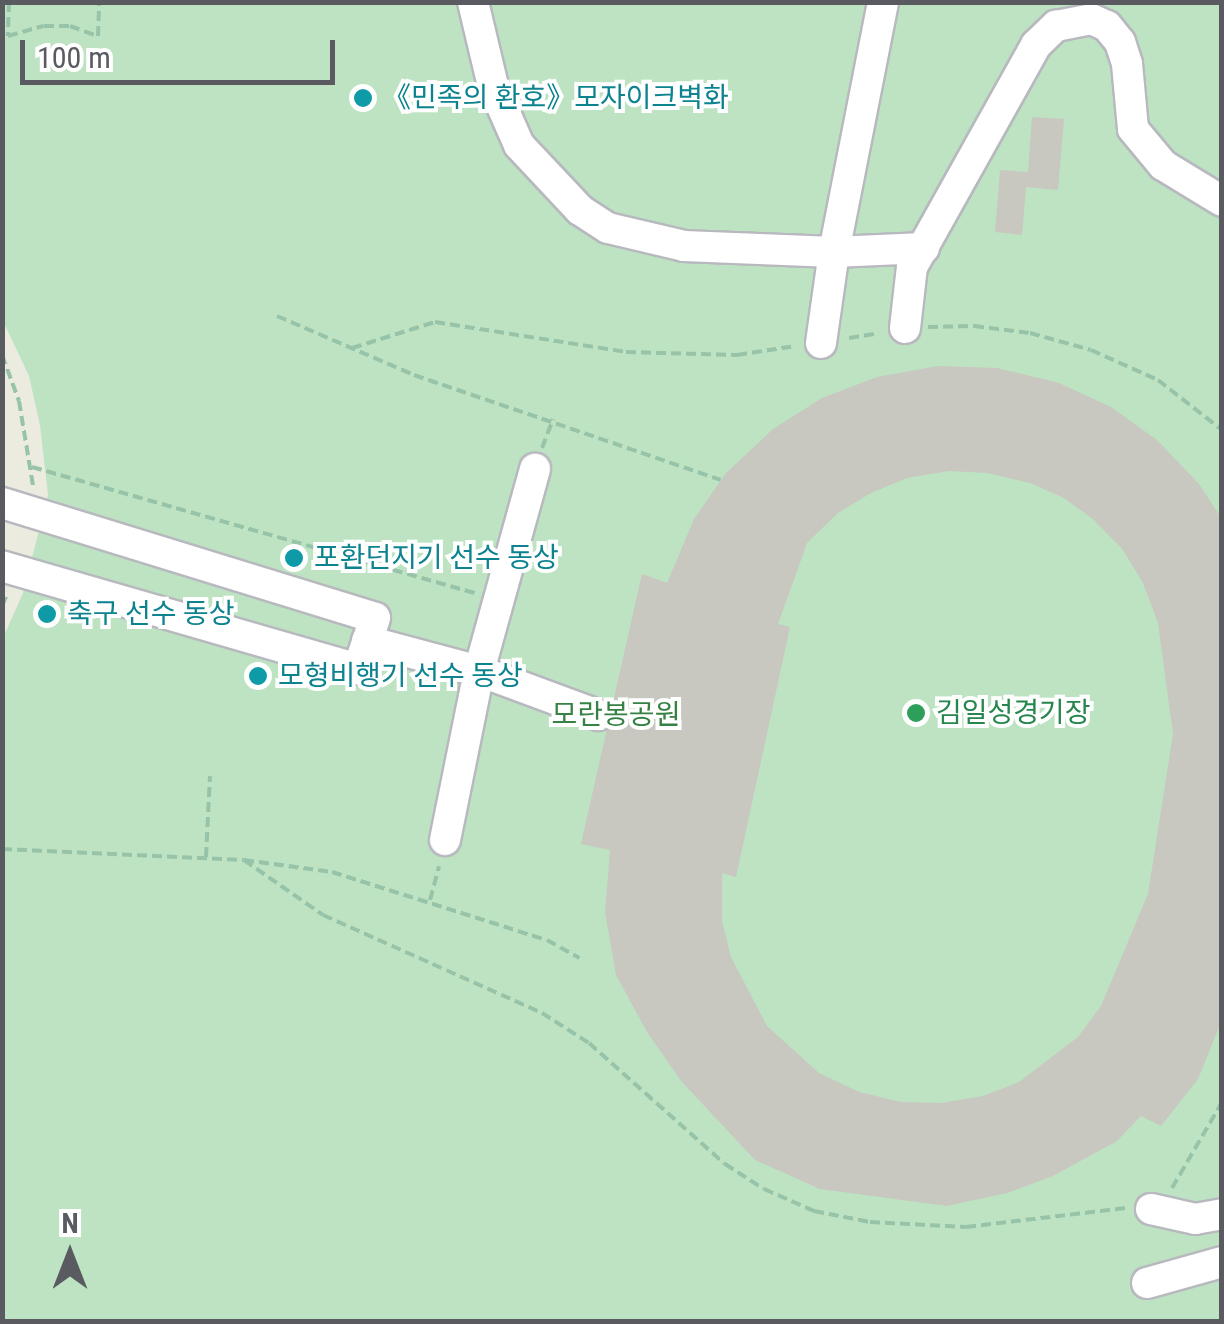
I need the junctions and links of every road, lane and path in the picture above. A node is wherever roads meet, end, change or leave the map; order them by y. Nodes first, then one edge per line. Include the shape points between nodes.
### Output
1 (9, 2) edge
2 (98, 2) edge
3 (473, 2) edge
4 (883, 2) edge
5 (1222, 201) edge
6 (924, 248) junction
7 (834, 252) junction
8 (277, 316) dead end
9 (905, 328) dead end
10 (822, 343) dead end
11 (553, 420) junction
12 (546, 436) dead end
13 (32, 467) dead end
14 (535, 469) dead end
15 (720, 480) dead end
16 (2, 503) edge
17 (2, 566) edge
18 (497, 600) junction
19 (367, 642) junction
20 (480, 671) junction
21 (598, 716) dead end
22 (210, 776) dead end
23 (445, 840) dead end
24 (2, 849) edge
25 (206, 858) junction
26 (244, 860) junction
27 (435, 882) dead end
28 (430, 900) junction
29 (579, 958) dead end
30 (1222, 1102) edge
31 (1151, 1210) junction
32 (1222, 1214) edge
33 (1222, 1262) edge
34 (1147, 1284) dead end

1 - 2 path via 8,36 44,26 98,36
3 - 7 lane via 492,86 520,145 580,210 608,228 667,243
4 - 7 lane
5 - 6 lane via 1148,151 1132,129 1120,42 1108,26 1076,19 1056,26 1036,46
6 - 7 lane
6 - 9 lane via 912,267
7 - 10 lane
8 - 11 path via 414,375
11 - 12 path
11 - 15 path
13 - 18 path
14 - 18 lane
16 - 19 lane via 375,618
17 - 19 lane via 358,669
18 - 20 lane
19 - 20 lane
20 - 21 lane
20 - 23 lane
22 - 25 path
24 - 25 path
25 - 26 path
26 - 28 path via 332,872
26 - 31 path via 323,915 542,1013 589,1044 725,1164 814,1210 870,1222 966,1227
27 - 28 path
28 - 29 path via 547,940
30 - 31 path via 1177,1183
31 - 32 lane via 1195,1218
33 - 34 lane

